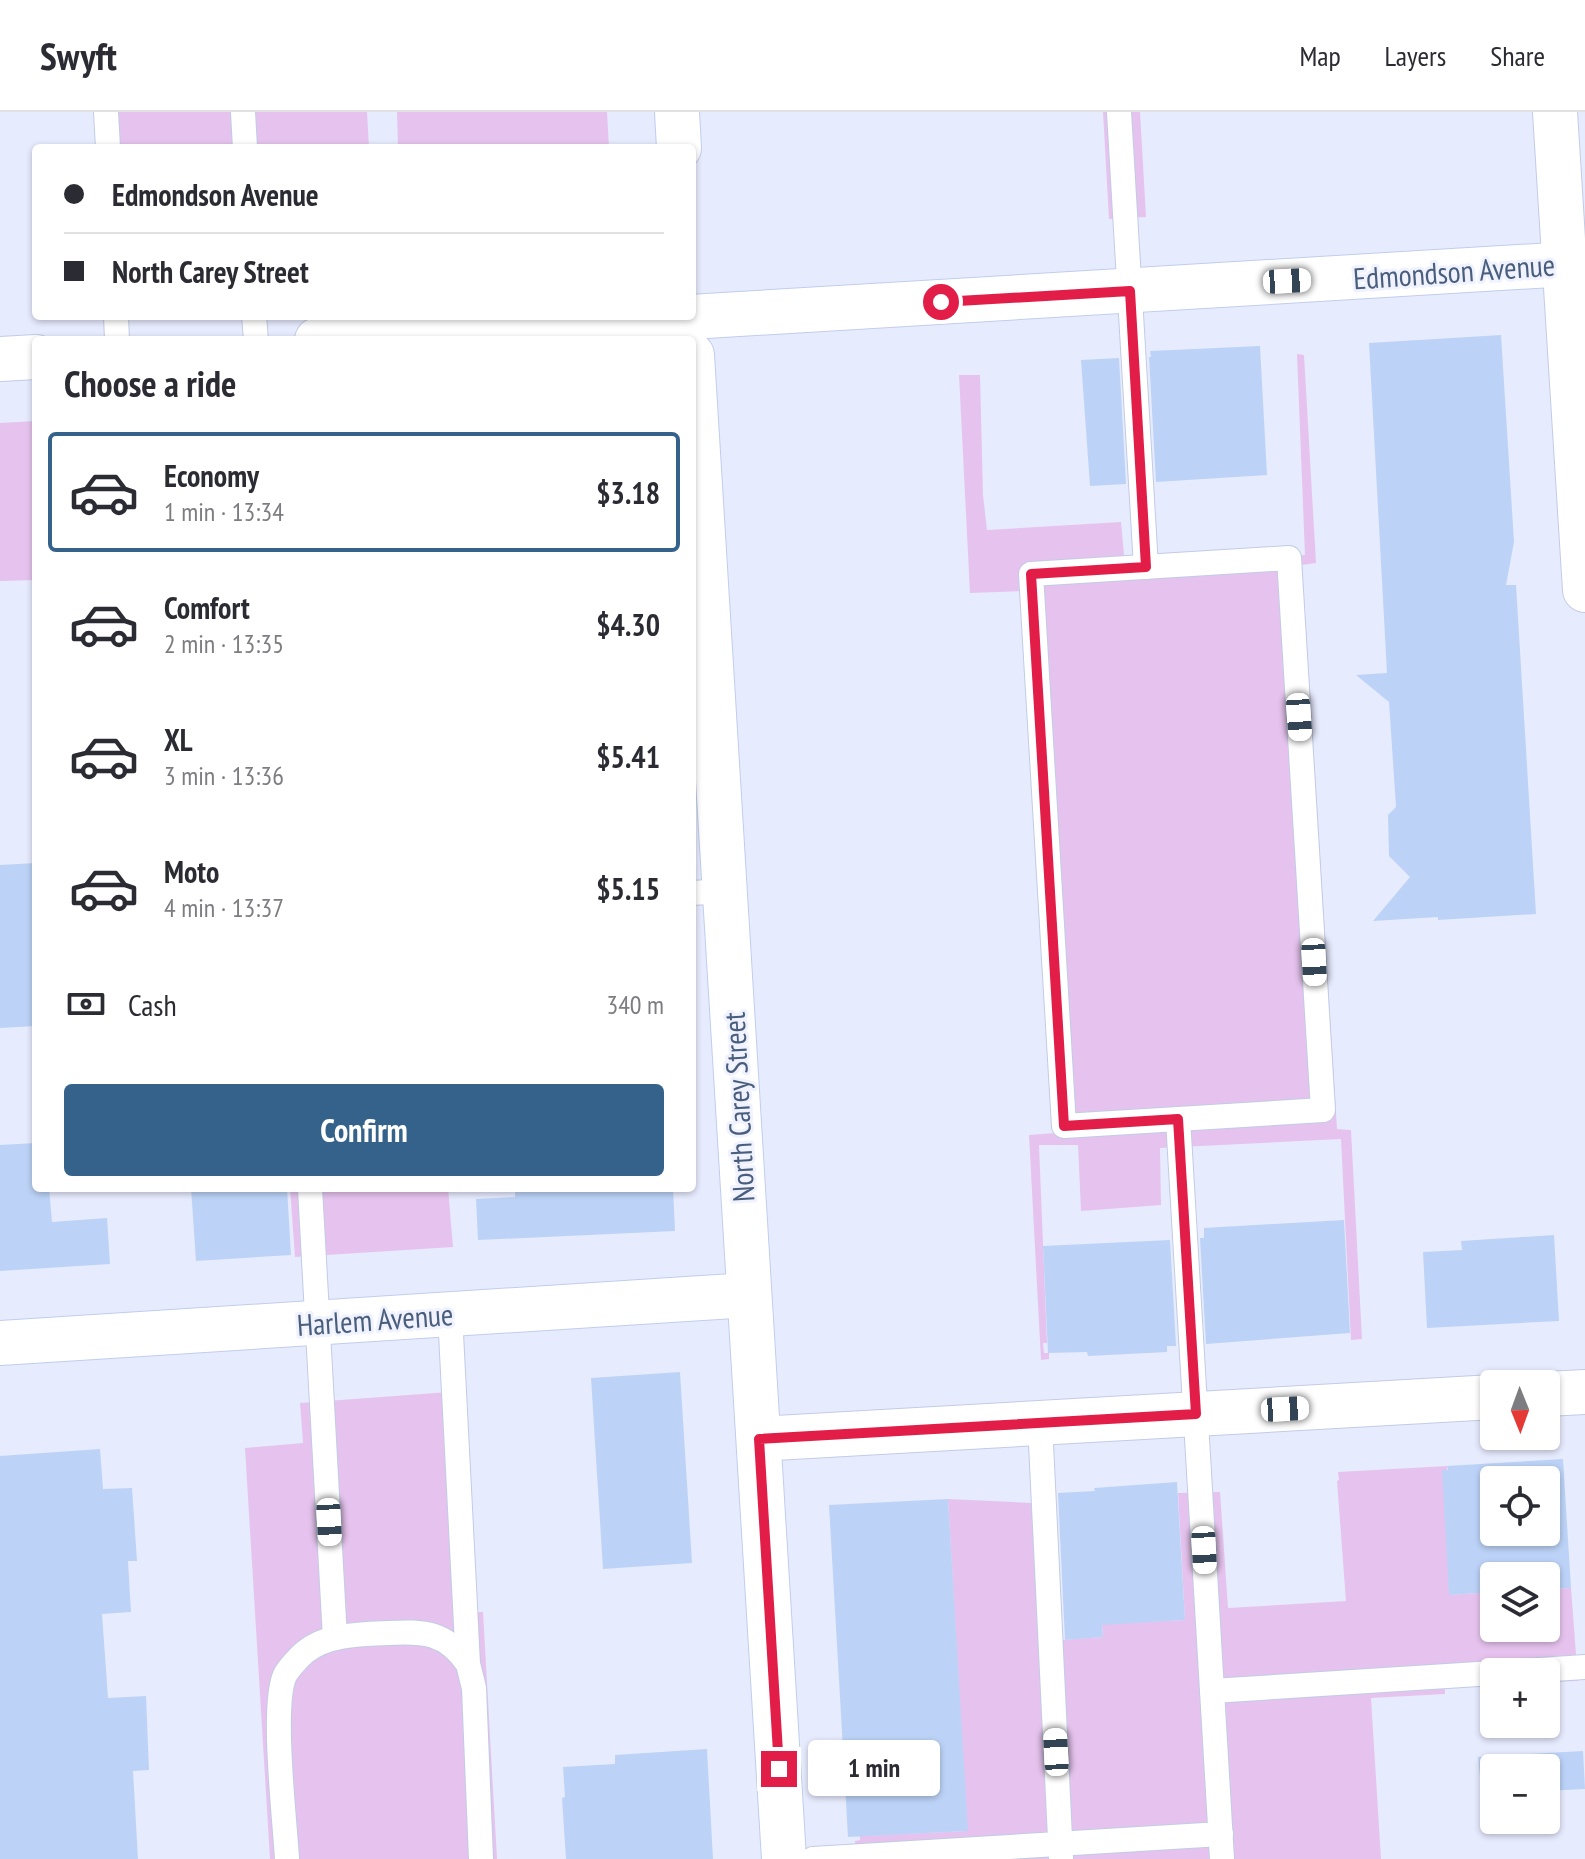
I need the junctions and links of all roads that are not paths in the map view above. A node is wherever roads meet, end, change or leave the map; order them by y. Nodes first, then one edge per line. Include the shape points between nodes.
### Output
1 (106, 112) edge
2 (243, 112) edge
3 (677, 112) edge
4 (1119, 112) edge
5 (1555, 112) edge
6 (108, 144) edge
7 (245, 144) edge
8 (679, 144) edge
9 (1574, 264) edge
10 (1130, 291) junction
11 (691, 332) edge
12 (502, 336) edge
13 (32, 357) edge
14 (0, 359) edge
15 (696, 497) edge
16 (1146, 567) junction
17 (1585, 590) edge
18 (708, 892) edge
19 (1178, 1119) junction
20 (310, 1192) edge
21 (749, 1295) junction
22 (450, 1314) junction
23 (317, 1323) junction
24 (0, 1343) edge
25 (1585, 1392) edge
26 (1560, 1393) edge
27 (1480, 1398) edge
28 (1196, 1414) junction
29 (1040, 1423) junction
30 (759, 1439) junction
31 (335, 1638) junction
32 (468, 1664) junction
33 (1585, 1667) edge
34 (1560, 1669) edge
35 (1480, 1674) edge
36 (1212, 1691) junction
37 (1221, 1834) junction
38 (1061, 1852) edge
39 (287, 1859) edge
40 (481, 1859) edge
41 (784, 1859) edge
42 (813, 1859) edge
43 (1222, 1859) edge

1 - 6 lane
2 - 7 lane
3 - 8 main road
4 - 10 lane
5 - 9 main road
9 - 10 main road, Edmondson Avenue
9 - 17 main road
10 - 11 main road, Edmondson Avenue
10 - 16 lane
11 - 12 main road, Edmondson Avenue
13 - 14 main road
15 - 18 main road, North Carey Street
16 - 19 lane via 1031,574 1064,1126
16 - 19 lane via 1289,558 1323,1110
18 - 21 main road, North Carey Street
19 - 28 lane
20 - 23 lane
21 - 22 main road, Harlem Avenue
21 - 30 main road, North Carey Street
22 - 23 main road, Harlem Avenue
22 - 32 lane
23 - 24 main road, Harlem Avenue
23 - 31 lane
25 - 26 main road
27 - 28 main road
28 - 29 main road
28 - 36 lane
29 - 30 main road
29 - 38 lane
30 - 41 main road, North Carey Street
31 - 32 lane via 415,1632 437,1636
31 - 39 lane via 306,1651 285,1675 279,1710
32 - 40 lane via 474,1688
33 - 34 lane
35 - 36 lane
36 - 37 lane
37 - 38 lane
37 - 43 lane
38 - 42 lane

